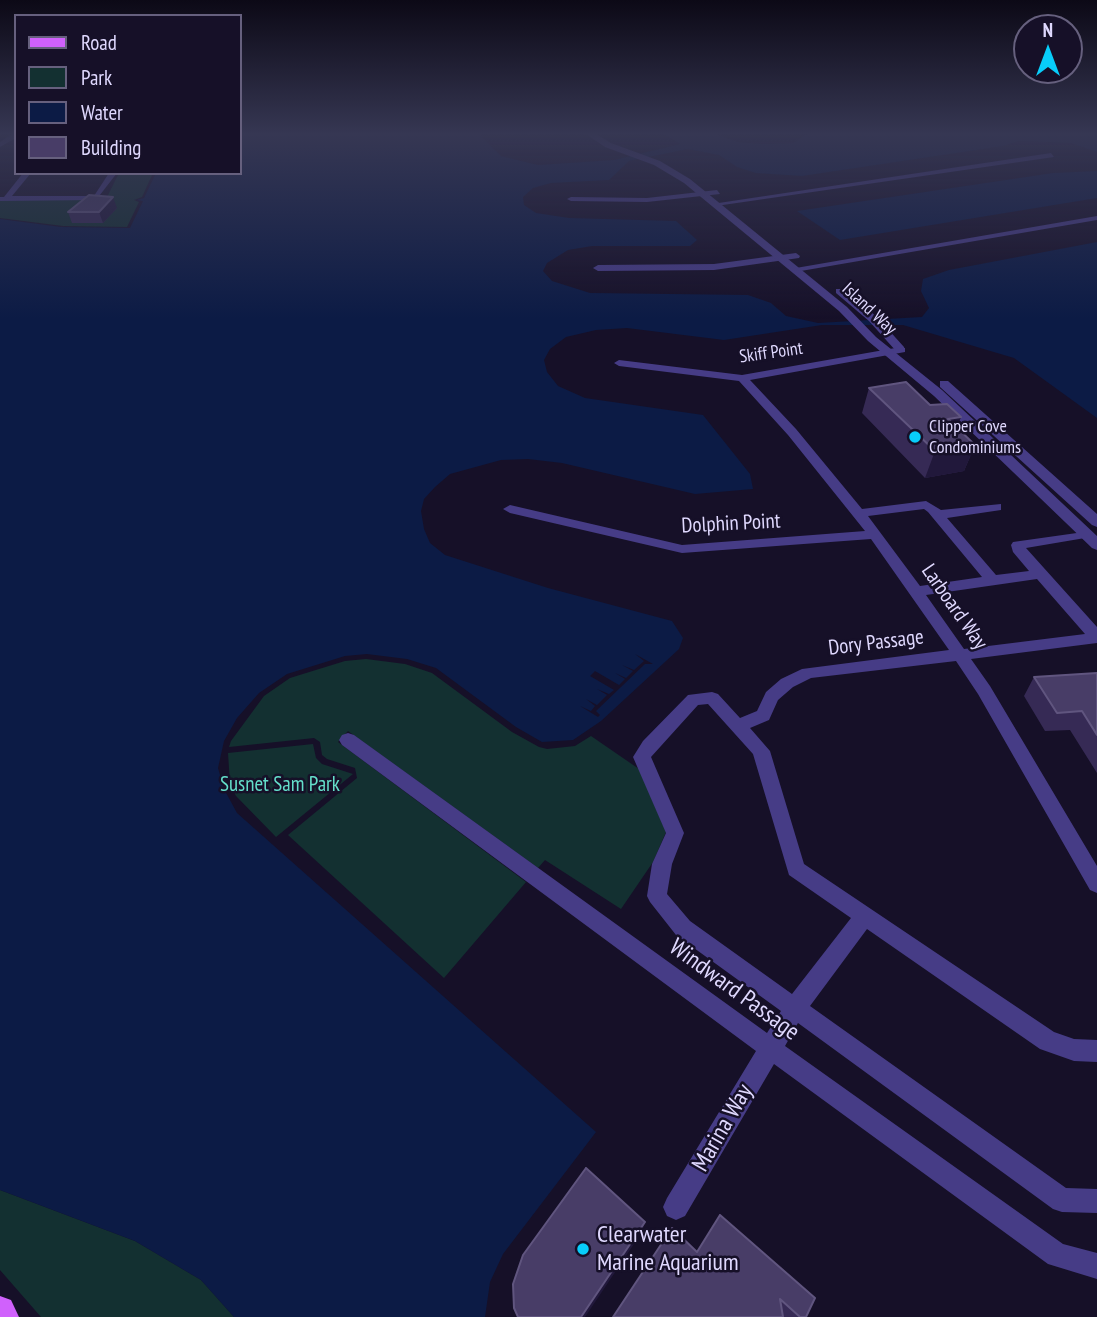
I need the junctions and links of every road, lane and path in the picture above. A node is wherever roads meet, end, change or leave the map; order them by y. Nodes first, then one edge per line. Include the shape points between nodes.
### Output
1 (98, 195) edge
2 (692, 195) edge
3 (706, 195) edge
4 (721, 195) edge
5 (775, 195) edge
6 (3, 199) edge
7 (571, 199) dead end
8 (730, 202) junction
9 (716, 204) junction
10 (1097, 218) edge
11 (796, 256) junction
12 (781, 258) junction
13 (810, 267) junction
14 (598, 268) dead end
15 (795, 269) junction
16 (820, 275) dead end
17 (830, 283) dead end
18 (894, 351) junction
19 (619, 363) dead end
20 (742, 378) junction
21 (1048, 476) junction
22 (1030, 479) junction
23 (996, 507) dead end
24 (510, 509) dead end
25 (859, 513) junction
26 (939, 515) junction
27 (1097, 522) edge
28 (875, 534) junction
29 (1086, 534) junction
30 (1097, 545) edge
31 (1040, 574) junction
32 (993, 581) junction
33 (917, 591) junction
34 (1097, 638) edge
35 (958, 654) junction
36 (737, 726) junction
37 (348, 740) dead end
38 (1097, 884) edge
39 (864, 917) junction
40 (795, 1008) junction
41 (769, 1048) junction
42 (1097, 1051) edge
43 (1097, 1200) edge
44 (676, 1207) dead end
45 (1097, 1266) edge
46 (0, 1311) edge
47 (4, 1317) edge

1 - 6 street
2 - 7 street via 647,201
3 - 9 street, Island Way
4 - 8 street, Island Way
5 - 8 street
8 - 9 street
8 - 11 street, Island Way
9 - 12 street, Island Way
10 - 13 street
11 - 12 street
11 - 13 street, Island Way
12 - 14 street via 714,267
12 - 15 street, Island Way
13 - 15 street
13 - 16 street, Island Way
15 - 18 street, Island Way
17 - 18 street, Island Way via 876,323
18 - 20 street, Skiff Point
18 - 21 street, Island Way
18 - 22 street, Island Way
19 - 20 street, Skiff Point
20 - 25 street, Larboard Way
21 - 22 street
21 - 27 street, Island Way
22 - 29 street, Island Way
23 - 26 street
24 - 28 street, Dolphin Point via 682,550
25 - 26 street via 918,503
25 - 28 street, Larboard Way
26 - 32 street
28 - 33 street, Larboard Way
29 - 30 street, Island Way
29 - 31 street via 1018,545
31 - 32 street
31 - 34 street
32 - 33 street
33 - 35 street, Larboard Way
34 - 35 street, Dory Passage
35 - 36 street, Dory Passage via 808,673 772,696 763,715
35 - 38 street, Larboard Way via 1035,774
36 - 39 street via 761,751 796,869
36 - 40 street via 712,698 694,699 642,757 675,833 662,864 657,897 683,928
37 - 41 street, Windward Passage
39 - 40 street, Marina Way
39 - 42 street via 1048,1041 1074,1050
40 - 41 street, Marina Way
40 - 43 street via 1062,1200
41 - 44 street, Marina Way
41 - 45 street, Windward Passage via 1057,1255
46 - 47 main road

